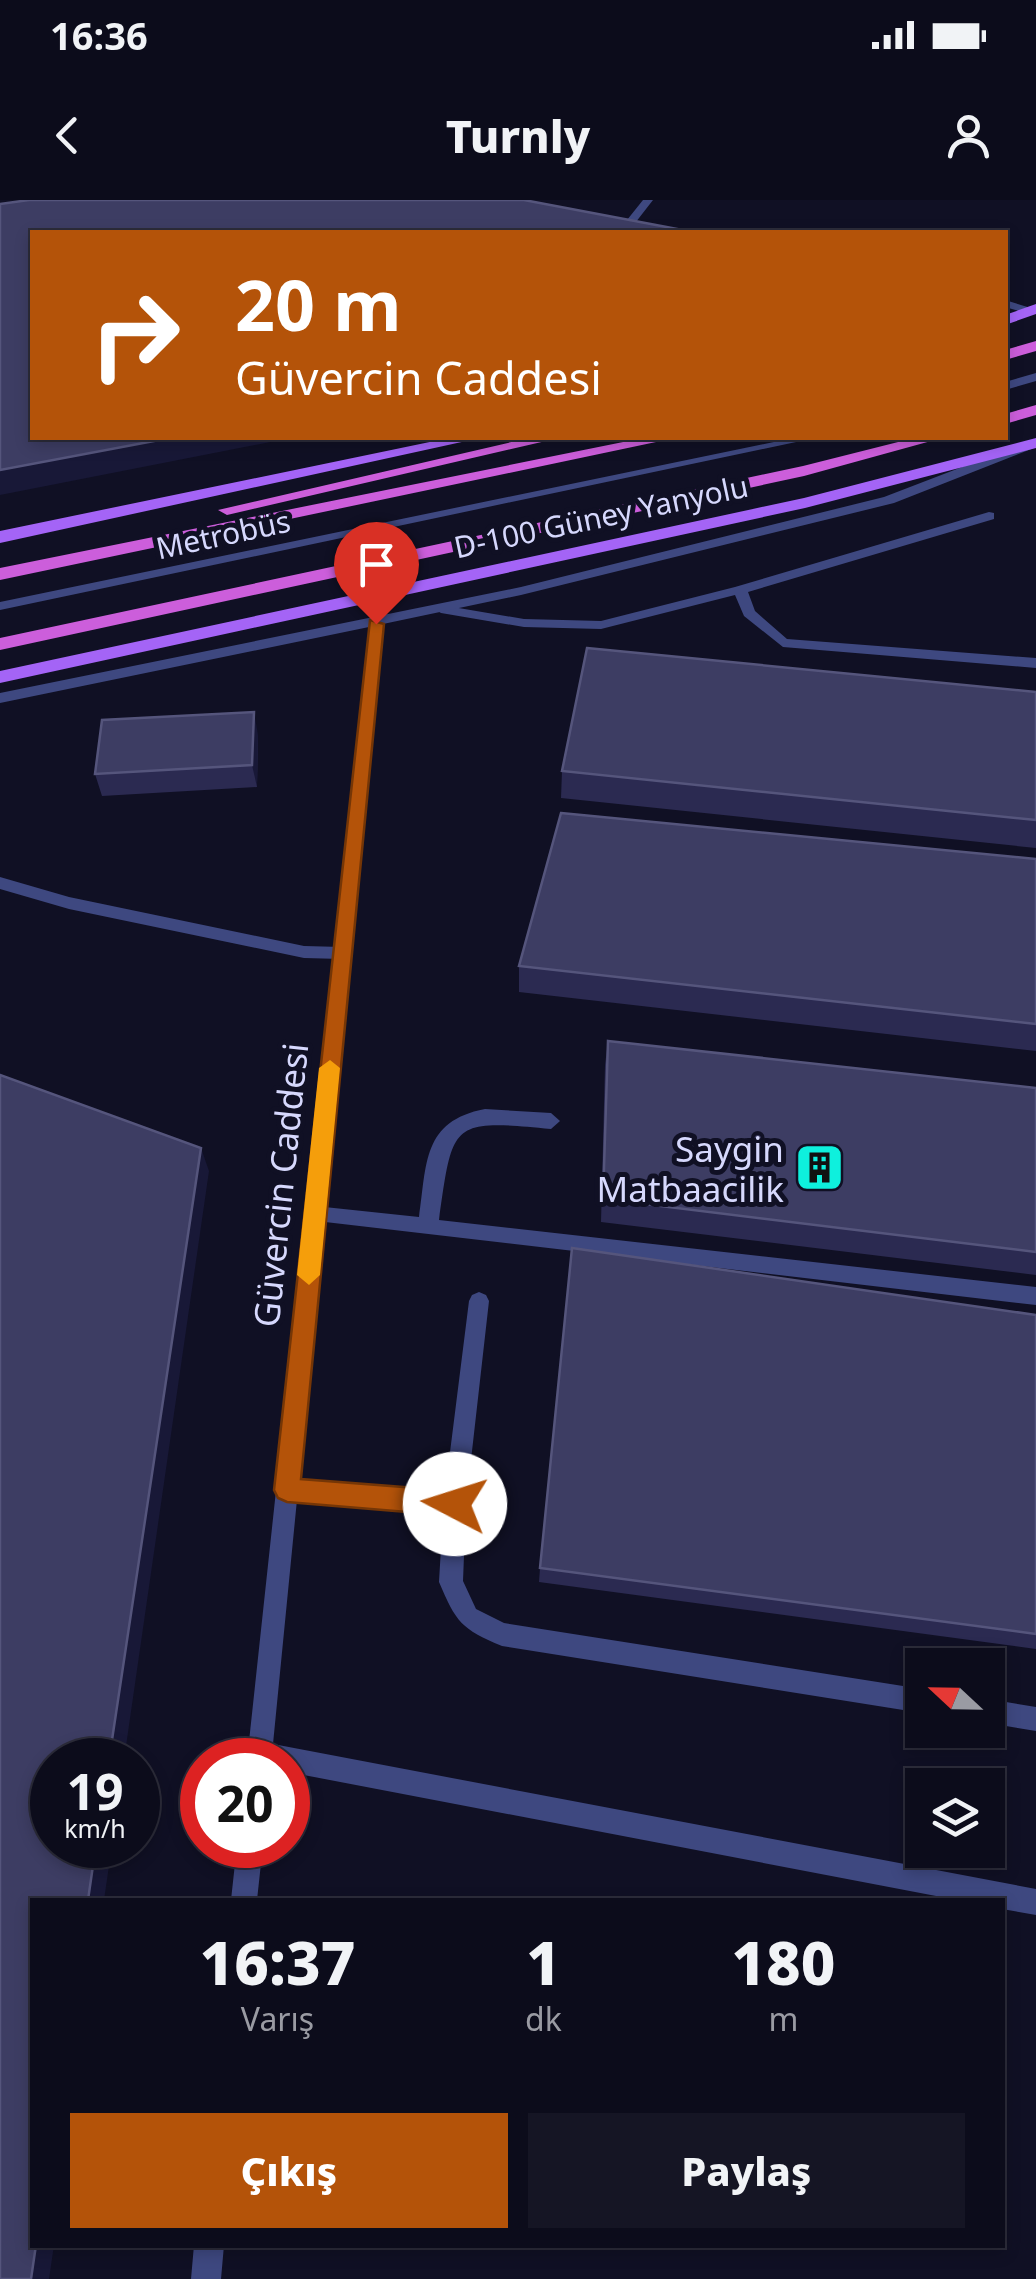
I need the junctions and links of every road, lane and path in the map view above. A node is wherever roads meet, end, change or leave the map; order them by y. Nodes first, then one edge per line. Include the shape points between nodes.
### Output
1 (648, 200) edge
2 (609, 222) edge
3 (628, 226) junction
4 (646, 229) edge
5 (1008, 303) edge
6 (1033, 310) edge
7 (1008, 319) edge
8 (1036, 346) edge
9 (1008, 354) edge
10 (1036, 377) edge
11 (1008, 385) edge
12 (1036, 410) edge
13 (1008, 418) edge
14 (461, 440) edge
15 (541, 440) edge
16 (656, 440) edge
17 (799, 440) edge
18 (926, 440) edge
19 (1033, 444) edge
20 (989, 516) dead end
21 (0, 537) edge
22 (34, 567) junction
23 (0, 574) edge
24 (740, 590) junction
25 (0, 606) edge
26 (441, 609) junction
27 (376, 624) junction
28 (0, 644) edge
29 (1036, 663) edge
30 (0, 677) edge
31 (0, 698) edge
32 (0, 883) edge
33 (342, 953) junction
34 (551, 1121) dead end
35 (315, 1214) junction
36 (428, 1227) junction
37 (1036, 1296) edge
38 (479, 1301) dead end
39 (287, 1490) junction
40 (455, 1504) junction
41 (905, 1698) edge
42 (1005, 1714) edge
43 (1036, 1719) edge
44 (261, 1738) edge
45 (310, 1767) edge
46 (247, 1868) edge
47 (244, 1898) edge
48 (1036, 1902) edge
49 (209, 2248) edge
50 (206, 2279) edge

1 - 3 street
2 - 3 street
3 - 4 street
5 - 6 street
6 - 7 main road
8 - 9 highway
10 - 11 street
12 - 13 highway
14 - 21 main road
15 - 22 highway via 146,530
16 - 22 highway
17 - 25 street, Metrobüs
18 - 28 highway
19 - 26 street via 889,500
19 - 30 main road, D-100 Güney Yanyolu via 805,503
20 - 24 street
22 - 23 highway
24 - 26 street via 601,625
24 - 29 street via 749,613 783,643
26 - 27 street
27 - 31 street
27 - 33 street, Güvercin Caddesi
32 - 33 street via 304,952
33 - 35 street, Güvercin Caddesi
34 - 36 street via 492,1114 456,1121 442,1136
35 - 36 street
35 - 39 street, Güvercin Caddesi
36 - 37 street
38 - 40 street
39 - 40 street
39 - 44 street, Güvercin Caddesi
40 - 41 street via 451,1582 468,1616 502,1634
42 - 43 street
45 - 48 street, Güvercin Caddesi
46 - 47 street
49 - 50 street

